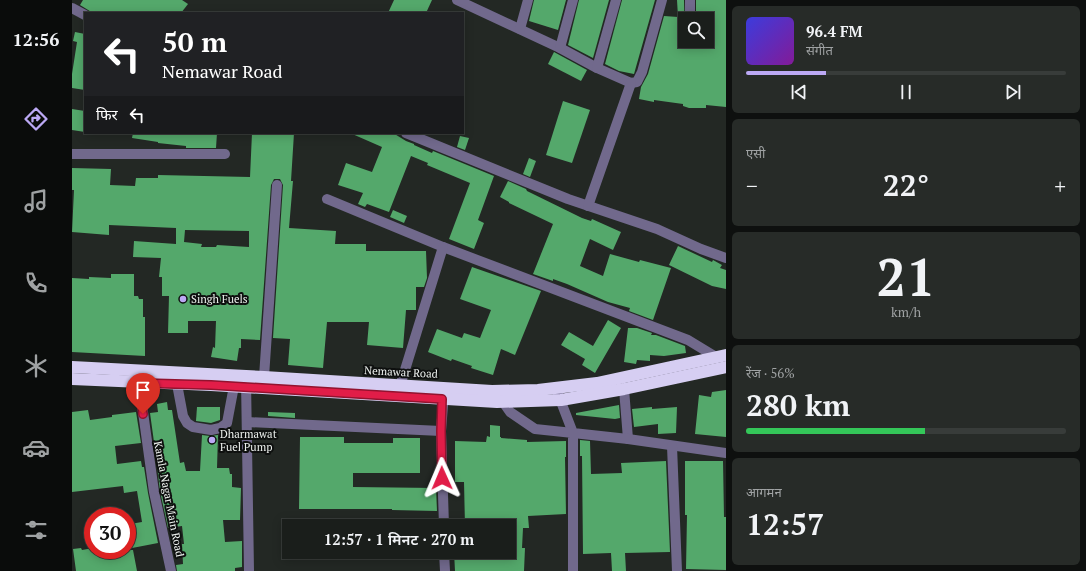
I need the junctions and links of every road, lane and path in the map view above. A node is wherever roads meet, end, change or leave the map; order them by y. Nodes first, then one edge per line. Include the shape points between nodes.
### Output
1 (457, 0) edge
2 (528, 0) edge
3 (573, 0) edge
4 (616, 0) edge
5 (662, 0) edge
6 (690, 0) edge
7 (72, 8) edge
8 (690, 12) edge
9 (84, 14) edge
10 (520, 29) junction
11 (560, 48) junction
12 (597, 68) junction
13 (631, 83) junction
14 (408, 134) edge
15 (72, 154) edge
16 (225, 154) dead end
17 (277, 185) dead end
18 (327, 199) dead end
19 (588, 206) junction
20 (443, 247) junction
21 (726, 258) edge
22 (721, 356) edge
23 (72, 367) edge
24 (726, 367) edge
25 (264, 377) junction
26 (72, 379) edge
27 (246, 382) junction
28 (139, 383) junction
29 (178, 384) junction
30 (234, 386) junction
31 (400, 386) junction
32 (556, 388) junction
33 (624, 389) junction
34 (443, 393) junction
35 (502, 396) junction
36 (561, 400) junction
37 (247, 422) junction
38 (441, 431) junction
39 (573, 433) junction
40 (628, 439) junction
41 (672, 446) junction
42 (726, 453) edge
43 (444, 519) edge
44 (444, 559) edge
45 (171, 571) edge
46 (250, 571) edge
47 (445, 571) edge
48 (573, 571) edge
49 (677, 571) edge

1 - 10 street
2 - 10 street
3 - 11 street
4 - 12 street
5 - 13 street via 642,72 637,82
6 - 8 street
7 - 9 street
10 - 11 street
11 - 12 street
12 - 13 street
13 - 19 street
14 - 19 street
15 - 16 street
17 - 25 street
18 - 20 street
19 - 21 street via 656,229
20 - 22 street via 688,340
20 - 31 street
22 - 32 highway, Nemawar Road via 597,383
23 - 27 highway, Nemawar Road
24 - 33 highway, Nemawar Road
25 - 27 highway, Nemawar Road
25 - 31 highway, Nemawar Road
26 - 28 highway, Nemawar Road
27 - 30 highway, Nemawar Road
27 - 34 highway, Nemawar Road
27 - 37 street
28 - 29 highway, Nemawar Road
28 - 45 street, Kamla Nagar Main Road via 154,492
29 - 30 highway, Nemawar Road
29 - 30 street via 183,416 187,423 193,427 211,430 226,423
31 - 34 highway, Nemawar Road
32 - 35 highway, Nemawar Road
32 - 36 street
33 - 36 highway, Nemawar Road
33 - 40 street
34 - 35 highway, Nemawar Road
34 - 38 street
35 - 36 highway, Nemawar Road
35 - 39 street via 510,412 535,429
36 - 39 street
37 - 38 street
37 - 46 street
38 - 43 street
39 - 40 street
39 - 48 street
40 - 41 street
41 - 42 street
41 - 49 street
44 - 47 street

